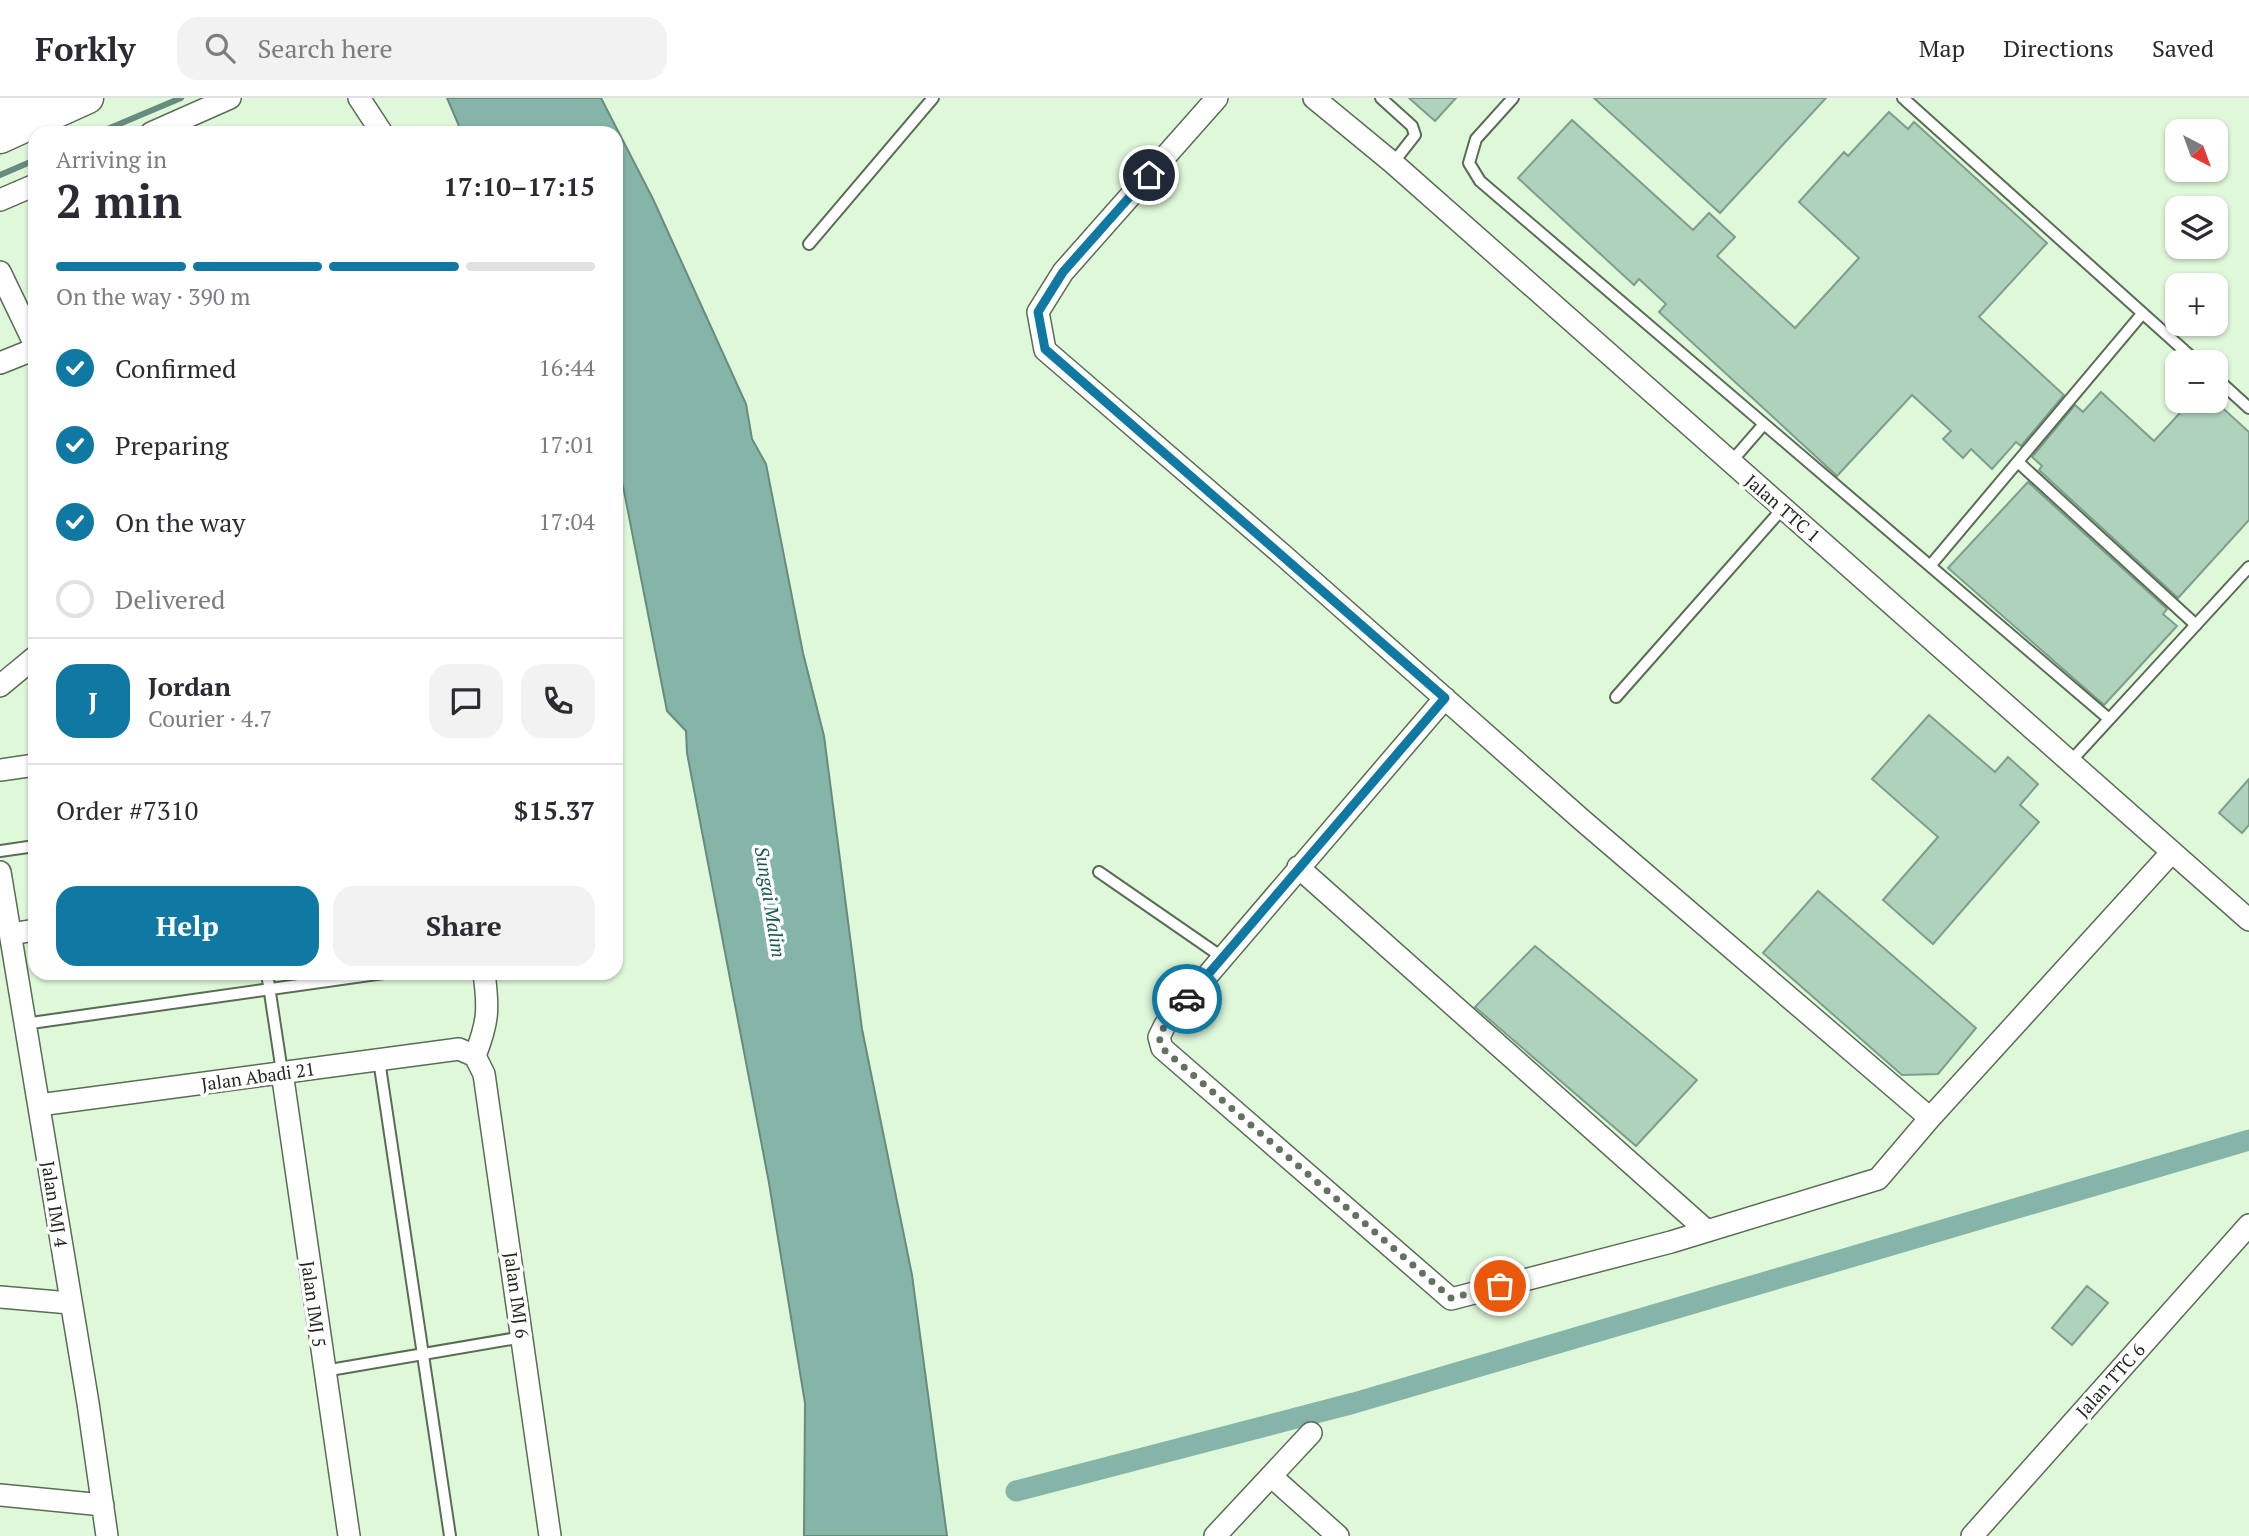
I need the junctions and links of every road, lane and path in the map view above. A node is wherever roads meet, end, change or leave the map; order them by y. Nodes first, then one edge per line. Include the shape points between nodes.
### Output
1 (38, 98) edge
2 (88, 98) edge
3 (230, 98) edge
4 (359, 98) edge
5 (933, 98) edge
6 (1217, 98) edge
7 (1314, 98) edge
8 (1381, 98) edge
9 (1513, 98) edge
10 (1903, 98) edge
11 (0, 109) edge
12 (167, 126) edge
13 (377, 126) edge
14 (0, 138) edge
15 (1393, 163) junction
16 (28, 188) edge
17 (0, 201) edge
18 (809, 244) dead end
19 (0, 272) edge
20 (2142, 314) junction
21 (28, 332) edge
22 (28, 350) edge
23 (2183, 350) edge
24 (0, 363) edge
25 (2228, 389) edge
26 (2249, 408) edge
27 (1764, 424) junction
28 (1731, 462) junction
29 (2018, 462) junction
30 (1783, 508) junction
31 (1930, 566) junction
32 (2249, 567) edge
33 (2196, 625) junction
34 (28, 663) edge
35 (0, 686) edge
36 (1616, 696) dead end
37 (1445, 698) junction
38 (2109, 719) junction
39 (2070, 762) junction
40 (28, 766) edge
41 (0, 770) edge
42 (28, 847) edge
43 (0, 852) edge
44 (2172, 852) junction
45 (1298, 867) junction
46 (0, 872) edge
47 (1099, 872) dead end
48 (2247, 913) edge
49 (28, 931) edge
50 (11, 934) junction
51 (1222, 957) junction
52 (268, 980) edge
53 (331, 980) edge
54 (485, 980) edge
55 (270, 988) junction
56 (24, 1024) junction
57 (475, 1056) junction
58 (379, 1060) junction
59 (282, 1072) junction
60 (39, 1105) junction
61 (1930, 1118) junction
62 (2249, 1225) edge
63 (1707, 1231) junction
64 (0, 1297) edge
65 (70, 1303) junction
66 (523, 1337) junction
67 (423, 1354) junction
68 (324, 1371) junction
69 (1311, 1433) dead end
70 (1271, 1476) junction
71 (0, 1495) edge
72 (103, 1505) junction
73 (107, 1536) edge
74 (349, 1536) edge
75 (450, 1536) edge
76 (550, 1536) edge
77 (1216, 1536) edge
78 (1338, 1536) edge
79 (1972, 1536) edge

1 - 11 main road
2 - 14 main road
3 - 12 street
4 - 13 street
5 - 18 lane
6 - 37 street via 1063,272 1038,312 1045,349
7 - 15 street, Jalan TTC 1
8 - 15 lane via 1412,126 1415,135
9 - 27 lane via 1476,139 1469,163 1480,181
10 - 20 lane
15 - 28 street, Jalan TTC 1
16 - 17 street
19 - 21 street
20 - 23 lane
20 - 29 lane
22 - 24 street
25 - 26 lane
27 - 28 lane
27 - 31 lane
28 - 30 street, Jalan TTC 1
29 - 31 lane
29 - 33 lane
30 - 36 lane
30 - 39 street, Jalan TTC 1
31 - 38 lane
32 - 33 lane
33 - 38 lane
34 - 35 street
37 - 45 street
37 - 61 street
38 - 39 lane
39 - 44 street, Jalan TTC 1
40 - 41 street
42 - 43 lane
44 - 48 street, Jalan TTC 1
44 - 61 street
45 - 51 street
45 - 63 street
46 - 50 street, Jalan IMJ 4
47 - 51 lane
49 - 50 street
50 - 56 street, Jalan IMJ 4
51 - 63 street via 1165,1025 1159,1037 1162,1048 1451,1298
52 - 55 lane
53 - 55 lane
54 - 57 street via 489,1007
55 - 56 lane
55 - 59 lane
56 - 60 street, Jalan IMJ 4
57 - 58 street, Jalan Abadi 21 via 459,1049
57 - 66 street, Jalan IMJ 6 via 484,1074
58 - 59 street, Jalan Abadi 21
58 - 67 lane
59 - 60 street, Jalan Abadi 21
59 - 68 street, Jalan IMJ 5
60 - 65 street, Jalan IMJ 4
61 - 63 street via 1878,1179
62 - 79 street, Jalan TTC 6
64 - 65 street
65 - 72 street, Jalan IMJ 4
66 - 67 lane
66 - 76 street, Jalan IMJ 6
67 - 68 lane
67 - 75 lane
68 - 74 street, Jalan IMJ 5
69 - 70 street
70 - 77 street
70 - 78 street
71 - 72 street
72 - 73 street, Jalan IMJ 4

